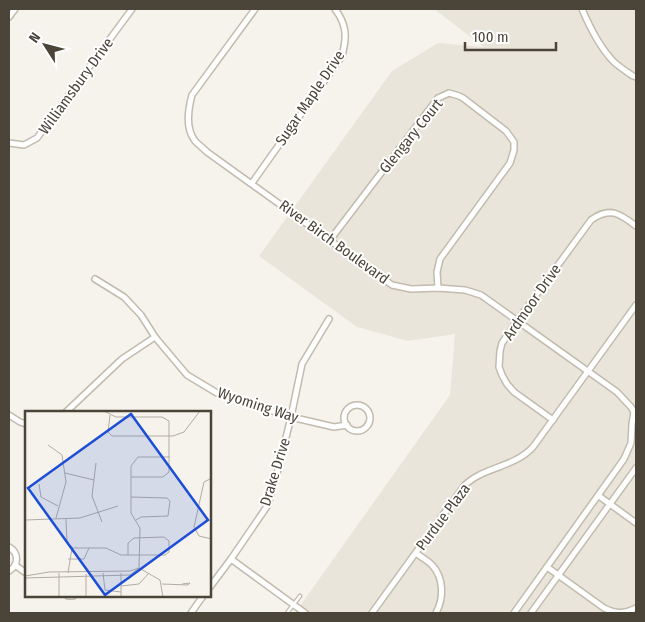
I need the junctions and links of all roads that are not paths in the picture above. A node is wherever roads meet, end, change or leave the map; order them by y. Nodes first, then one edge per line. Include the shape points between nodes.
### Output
1 (15, 9) edge
2 (132, 9) edge
3 (255, 9) edge
4 (335, 9) edge
5 (582, 9) edge
6 (9, 17) edge
7 (636, 77) edge
8 (9, 143) edge
9 (252, 183) junction
10 (636, 226) edge
11 (330, 240) junction
12 (95, 278) dead end
13 (438, 288) junction
14 (636, 305) edge
15 (329, 319) dead end
16 (517, 321) junction
17 (155, 337) junction
18 (588, 372) junction
19 (67, 411) edge
20 (635, 413) edge
21 (9, 415) edge
22 (291, 417) junction
23 (553, 420) junction
24 (25, 424) edge
25 (347, 424) junction
26 (636, 468) edge
27 (599, 496) junction
28 (610, 503) junction
29 (636, 522) edge
30 (9, 547) edge
31 (416, 553) junction
32 (231, 560) junction
33 (15, 565) junction
34 (547, 567) junction
35 (9, 571) edge
36 (25, 572) edge
37 (558, 575) junction
38 (211, 586) edge
39 (300, 596) dead end
40 (194, 597) edge
41 (202, 597) edge
42 (199, 601) junction
43 (293, 605) junction
44 (636, 608) edge
45 (303, 612) edge
46 (191, 613) edge
47 (287, 613) edge
48 (372, 613) edge
49 (436, 613) edge
50 (514, 613) edge
51 (531, 613) edge

1 - 6 street
2 - 8 street, Williamsbury Drive via 37,138 24,144
3 - 9 street, River Birch Boulevard via 192,95 188,110 188,124 194,139
4 - 9 street, Sugar Maple Drive via 345,30 342,56
5 - 7 street via 600,45 614,62
9 - 11 street, River Birch Boulevard
10 - 16 street, Ardmoor Drive via 624,216 609,212 591,220
11 - 13 street, River Birch Boulevard via 392,285 411,289
11 - 13 street, Glengary Court via 438,98 449,93 459,96 506,131 514,142 514,150 510,163 440,259
12 - 17 street, Wyoming Way via 124,297
13 - 16 street, River Birch Boulevard via 482,295
14 - 18 street
15 - 22 street, Drake Drive via 302,364
16 - 18 street, River Birch Boulevard
16 - 23 street, Ardmoor Drive via 501,346 499,364 502,375 514,392
17 - 19 street via 122,358
17 - 22 street, Wyoming Way via 187,375 217,393
18 - 20 street, River Birch Boulevard via 617,392
18 - 23 street, Purdue Plaza
20 - 27 street, River Birch Boulevard via 631,443
21 - 24 street
22 - 25 street, Wyoming Way via 334,427
22 - 32 street, Drake Drive via 268,505
23 - 31 street, Purdue Plaza via 534,447 523,456 467,483
25 - 25 street, Wyoming Way via 354,430 366,428 370,421 369,412 359,405 350,407 345,414
26 - 28 street
27 - 28 street
27 - 34 street, River Birch Boulevard
28 - 29 street
28 - 37 street
30 - 33 street via 16,554
31 - 48 street, Purdue Plaza
31 - 49 street via 430,563 439,578 442,595
32 - 38 street, Drake Drive
32 - 43 street
33 - 35 street
33 - 36 street
34 - 37 street
34 - 50 street, River Birch Boulevard
37 - 44 street via 614,613 626,613
37 - 51 street
39 - 43 lane
40 - 42 street
41 - 42 street
42 - 46 street
43 - 45 street
43 - 47 lane

